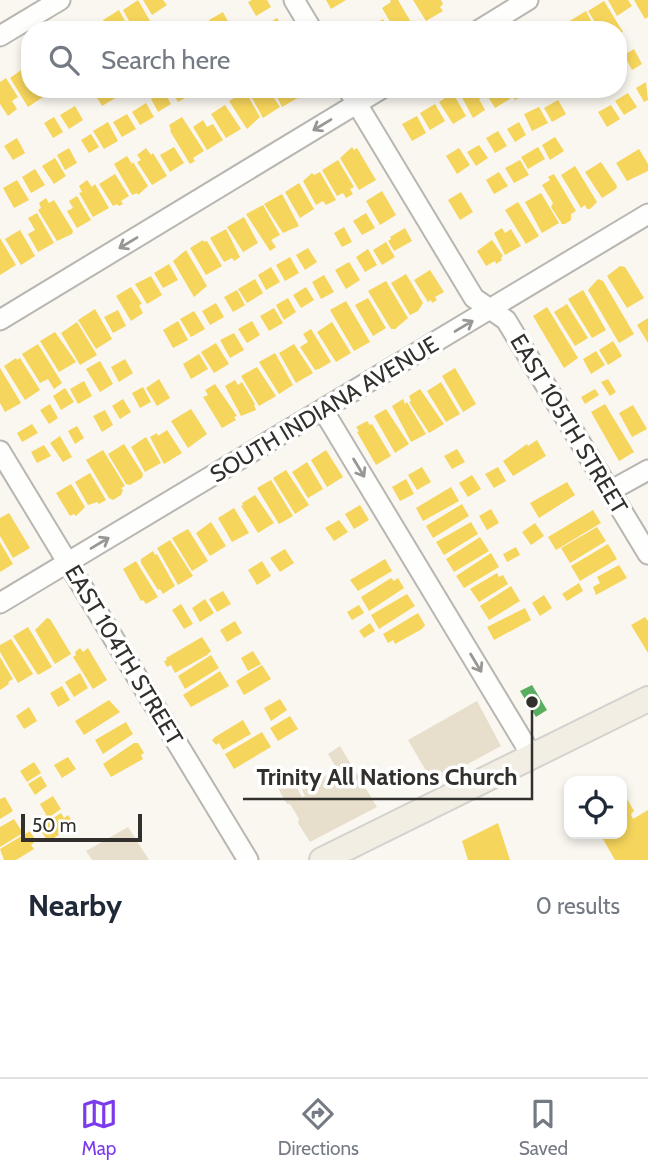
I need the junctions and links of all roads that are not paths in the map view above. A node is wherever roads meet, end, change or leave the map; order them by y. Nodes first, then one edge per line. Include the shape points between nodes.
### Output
1 (60, 0) edge
2 (294, 0) edge
3 (528, 0) edge
4 (25, 21) edge
5 (307, 21) edge
6 (494, 21) edge
7 (21, 23) edge
8 (0, 36) edge
9 (349, 98) edge
10 (353, 98) edge
11 (648, 215) edge
12 (492, 310) junction
13 (0, 320) edge
14 (323, 410) junction
15 (0, 451) edge
16 (648, 470) edge
17 (610, 491) junction
18 (648, 554) edge
19 (67, 562) junction
20 (0, 603) edge
21 (648, 699) edge
22 (533, 756) junction
23 (247, 860) edge
24 (322, 860) edge

1 - 4 street
2 - 5 street
3 - 6 street
7 - 8 street
9 -> 13 street
10 - 12 street, EAST 105TH STREET via 474,298
11 - 12 street, SOUTH INDIANA AVENUE
14 -> 12 street, SOUTH INDIANA AVENUE
12 - 17 street, EAST 105TH STREET via 506,320
19 -> 14 street, SOUTH INDIANA AVENUE
14 -> 22 street
15 - 19 street, EAST 104TH STREET
16 - 17 street
17 - 18 street, EAST 105TH STREET
19 - 20 street, SOUTH INDIANA AVENUE
19 - 23 street, EAST 104TH STREET
21 - 22 main road
22 - 24 main road

